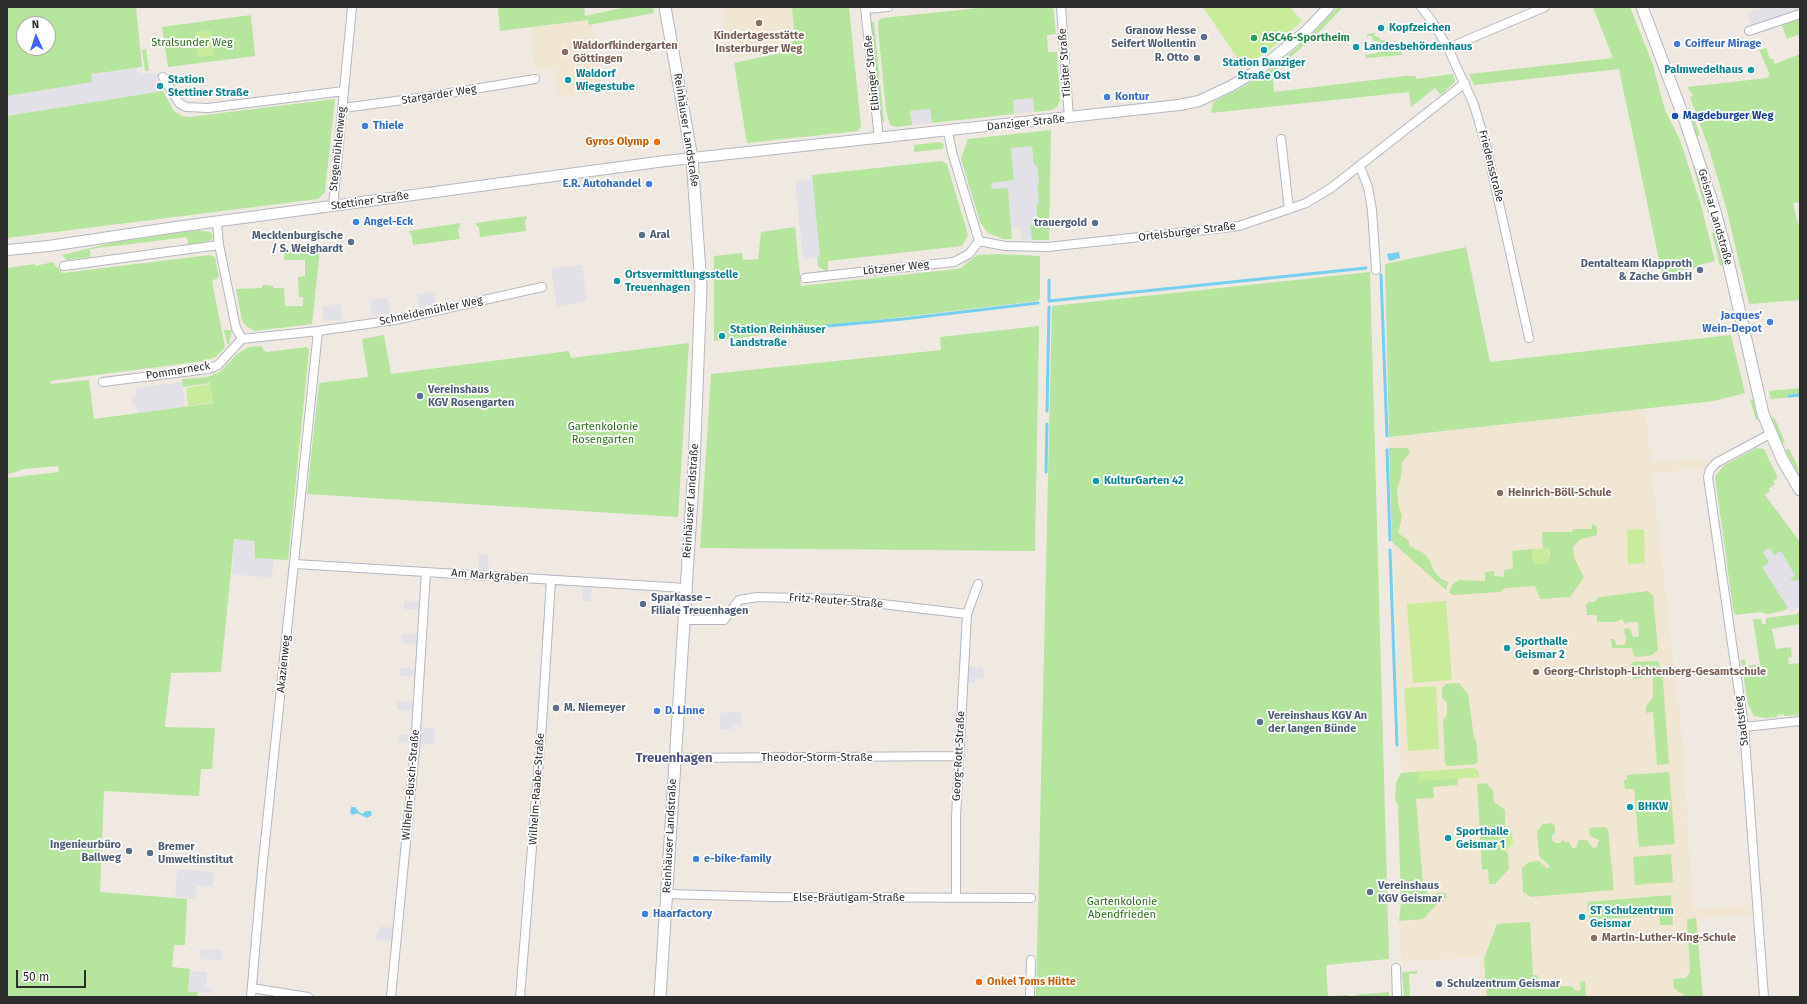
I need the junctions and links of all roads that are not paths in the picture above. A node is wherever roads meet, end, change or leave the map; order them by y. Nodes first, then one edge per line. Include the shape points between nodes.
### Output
1 (352, 7) edge
2 (665, 7) edge
3 (888, 7) edge
4 (1061, 7) edge
5 (1329, 7) edge
6 (1421, 7) edge
7 (1545, 7) edge
8 (1642, 7) edge
9 (865, 8) edge
10 (1800, 14) edge
11 (1749, 31) dead end
12 (1448, 48) junction
13 (163, 77) dead end
14 (535, 79) dead end
15 (1465, 83) junction
16 (344, 92) junction
17 (342, 108) junction
18 (1069, 118) junction
19 (948, 131) junction
20 (879, 139) junction
21 (1281, 139) dead end
22 (692, 158) junction
23 (1360, 167) junction
24 (333, 206) junction
25 (1289, 209) junction
26 (216, 222) junction
27 (978, 241) junction
28 (219, 245) junction
29 (49, 246) junction
30 (7, 250) edge
31 (7, 256) edge
32 (64, 266) dead end
33 (1376, 270) dead end
34 (805, 278) dead end
35 (542, 286) dead end
36 (318, 331) junction
37 (1529, 338) dead end
38 (242, 339) junction
39 (103, 382) dead end
40 (1770, 434) junction
41 (1800, 490) edge
42 (295, 564) junction
43 (426, 572) junction
44 (551, 580) junction
45 (978, 584) dead end
46 (686, 588) junction
47 (967, 614) junction
48 (684, 620) junction
49 (1800, 721) edge
50 (1744, 727) junction
51 (959, 756) junction
52 (674, 758) junction
53 (667, 894) junction
54 (956, 898) junction
55 (1031, 898) dead end
56 (1031, 960) dead end
57 (1396, 968) dead end
58 (252, 988) junction
59 (251, 997) edge
60 (308, 997) edge
61 (391, 997) edge
62 (520, 997) edge
63 (660, 997) edge
64 (1030, 997) edge
65 (1397, 997) edge
66 (1764, 997) edge

1 - 16 street, Stegemühlenweg
2 - 22 main road, Reinhäuser Landstraße
3 - 9 street
4 - 18 street, Tilsiter Straße
5 - 18 street, Danziger Straße via 1304,33 1262,68 1231,86 1199,100 1153,110
6 - 12 street, Friedensstraße
7 - 12 street
8 - 40 main road, Geismar Landstraße via 1687,126 1714,208 1758,396
9 - 20 street, Elbinger Straße
10 - 11 street
12 - 15 street, Friedensstraße
13 - 16 street, Stegemühlenweg via 179,103 186,107 208,108
14 - 17 street, Stargarder Weg
15 - 23 street, Ortelsburger Straße
15 - 37 street, Friedensstraße via 1488,149
16 - 17 street, Stegemühlenweg
17 - 24 street, Stegemühlenweg
18 - 19 street, Danziger Straße
19 - 20 street, Danziger Straße
19 - 27 street
20 - 22 street, Danziger Straße
21 - 25 street
22 - 24 street, Stettiner Straße
22 - 46 main road, Reinhäuser Landstraße via 701,293
23 - 25 street, Ortelsburger Straße via 1306,203
23 - 33 street via 1368,188 1372,210
24 - 26 street, Stettiner Straße
25 - 27 street, Ortelsburger Straße via 1239,226 1046,248 1005,246
26 - 28 street
26 - 29 street, Stettiner Straße
27 - 34 street, Lötzener Weg via 969,254 954,262
28 - 32 street
28 - 38 street via 236,328
29 - 30 street, Stettiner Straße
29 - 31 street, Stettiner Straße via 41,250
35 - 36 street, Schneidemühler Weg via 395,320
36 - 38 street
36 - 42 street, Akazienweg
38 - 39 street, Pommerneck via 218,365
40 - 41 main road, Geismar Landstraße
40 - 50 street, Stadtstieg via 1716,463 1708,477
42 - 43 street, Am Markgraben
42 - 58 street, Akazienweg
43 - 44 street, Am Markgraben
43 - 61 street, Wilhelm-Busch-Straße via 414,756
44 - 46 street, Am Markgraben
44 - 62 street, Wilhelm-Raabe-Straße
45 - 47 street
46 - 48 main road, Reinhäuser Landstraße
47 - 48 street, Fritz-Reuter-Straße via 840,599 757,597 740,600 724,620
47 - 51 street, Georg-Rott-Straße
48 - 52 main road, Reinhäuser Landstraße
49 - 50 street
50 - 66 street, Stadtstieg
51 - 52 street, Theodor-Storm-Straße
51 - 54 street, Georg-Rott-Straße
52 - 53 main road, Reinhäuser Landstraße
53 - 54 street, Else-Bräutigam-Straße
53 - 63 main road, Reinhäuser Landstraße
54 - 55 street, Else-Bräutigam-Straße
56 - 64 street
57 - 65 street
58 - 59 street, Akazienweg
58 - 60 street

